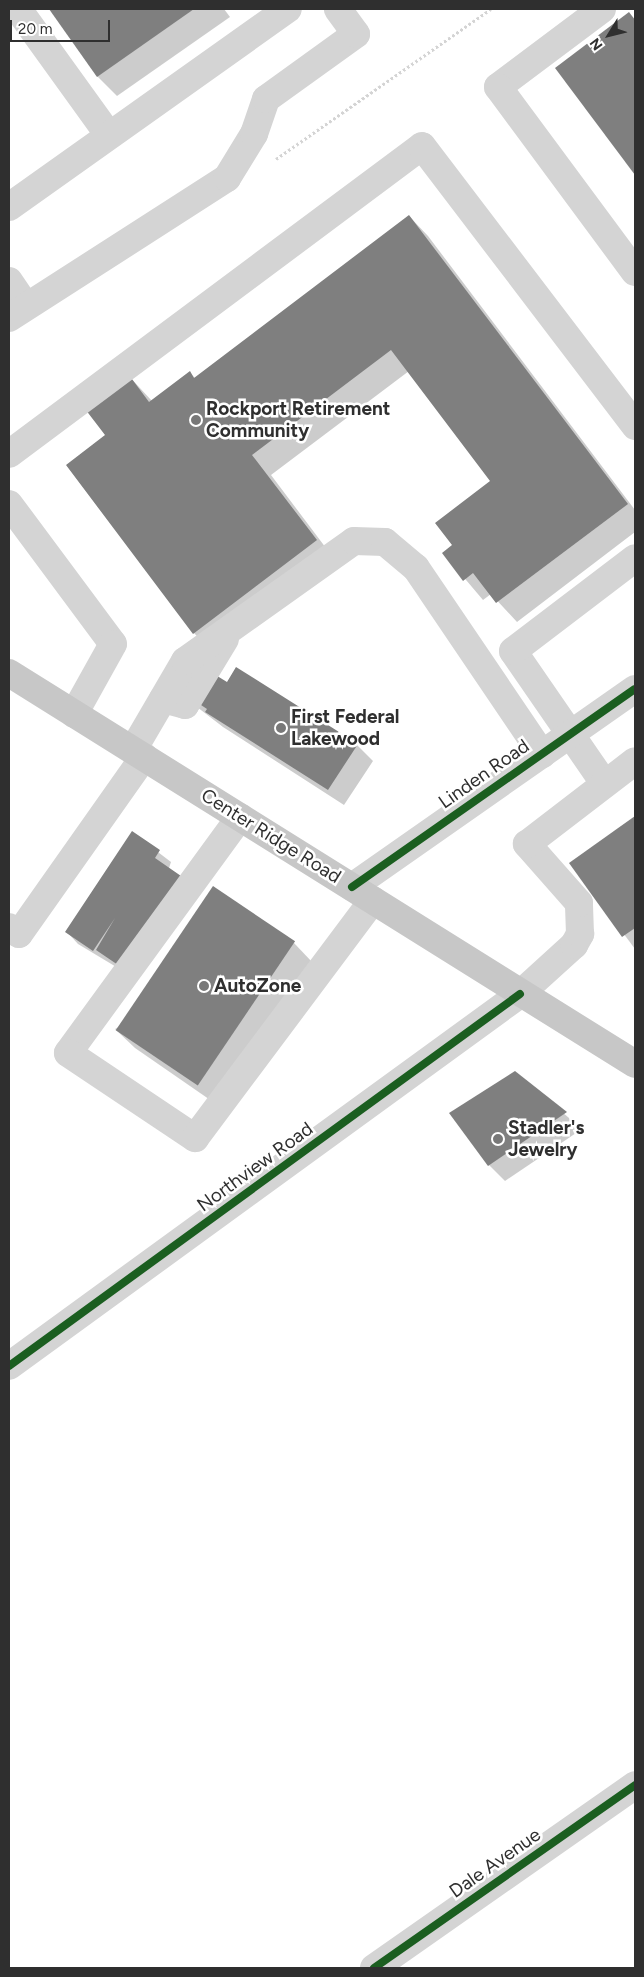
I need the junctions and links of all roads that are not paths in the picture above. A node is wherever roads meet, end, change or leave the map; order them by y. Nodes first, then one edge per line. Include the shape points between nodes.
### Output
1 (18, 9) edge
2 (288, 9) edge
3 (338, 9) edge
4 (602, 9) edge
5 (109, 135) junction
6 (9, 207) edge
7 (635, 272) edge
8 (9, 281) edge
9 (18, 312) edge
10 (635, 426) edge
11 (9, 454) edge
12 (9, 504) edge
13 (635, 558) edge
14 (9, 673) edge
15 (635, 689) edge
16 (74, 714) junction
17 (571, 734) junction
18 (138, 754) junction
19 (542, 754) junction
20 (635, 761) edge
21 (604, 783) junction
22 (240, 817) junction
23 (363, 893) junction
24 (9, 927) edge
25 (520, 994) junction
26 (635, 1064) edge
27 (9, 1366) edge
28 (635, 1785) edge
29 (374, 1968) edge

1 - 5 street
2 - 5 street
3 - 9 street via 356,34 266,99 254,134 227,178
4 - 7 street via 498,87
5 - 6 street
8 - 9 street
10 - 11 street via 422,146
12 - 16 street via 114,644
13 - 17 street via 512,651
14 - 16 main road, Center Ridge Road
15 - 17 street, Linden Road
16 - 18 main road, Center Ridge Road
17 - 19 street, Linden Road
17 - 21 street
18 - 19 street via 163,699 186,661 354,541 384,542 416,568
18 - 22 main road, Center Ridge Road
18 - 24 street via 19,934
19 - 23 street, Linden Road
20 - 21 street
21 - 25 street, Northview Road via 527,844 579,903 580,934 574,945
22 - 23 main road, Center Ridge Road
22 - 23 street, Linden Road via 68,1053 195,1138
23 - 25 main road, Center Ridge Road
25 - 26 main road, Center Ridge Road
25 - 27 street, Northview Road
28 - 29 street, Dale Avenue

